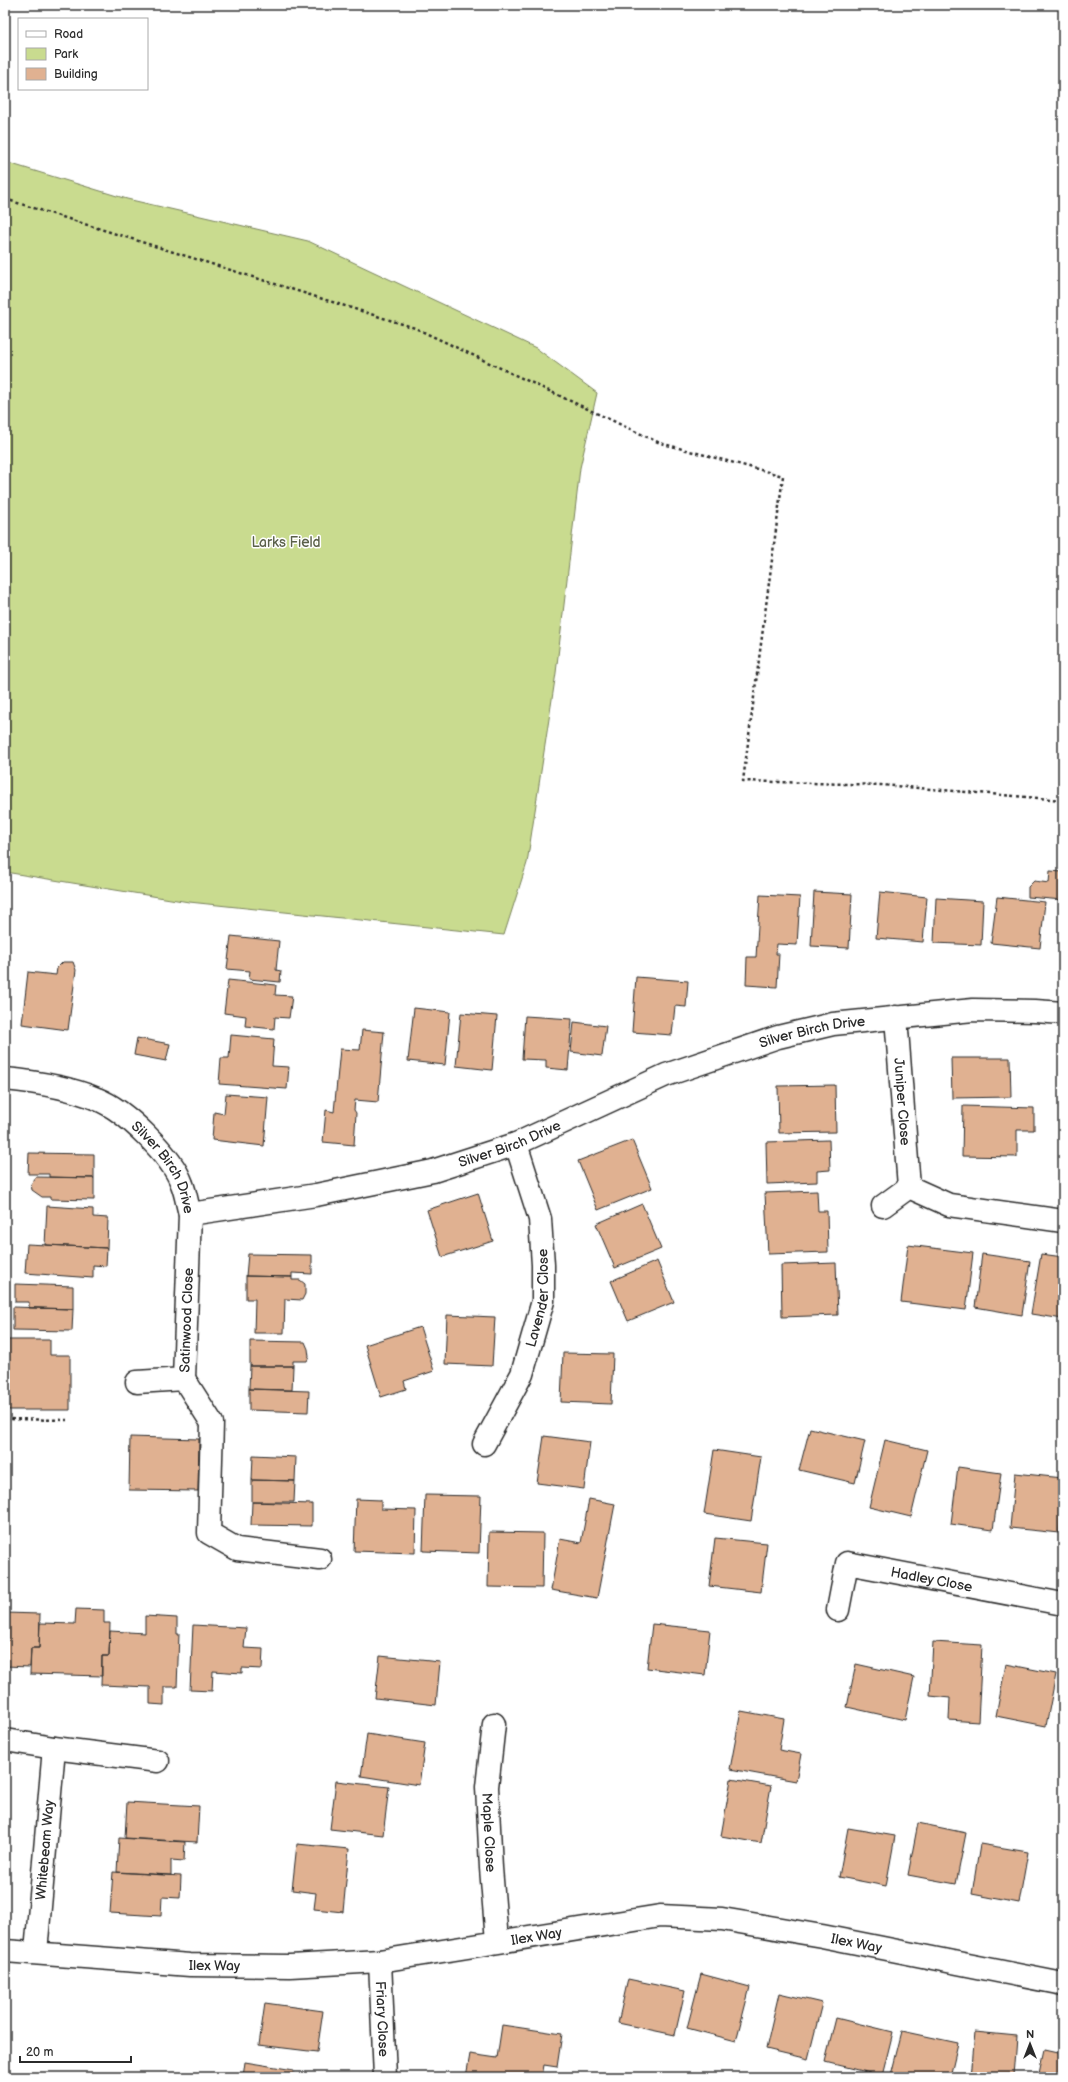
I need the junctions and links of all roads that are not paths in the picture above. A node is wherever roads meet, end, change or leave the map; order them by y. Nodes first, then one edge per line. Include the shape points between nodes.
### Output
1 (1063, 1013) edge
2 (896, 1017) junction
3 (5, 1079) edge
4 (516, 1144) junction
5 (909, 1187) junction
6 (883, 1206) dead end
7 (190, 1214) junction
8 (1063, 1221) edge
9 (184, 1379) junction
10 (137, 1382) dead end
11 (484, 1444) dead end
12 (320, 1559) dead end
13 (1063, 1604) edge
14 (838, 1610) dead end
15 (494, 1724) dead end
16 (5, 1740) edge
17 (54, 1748) junction
18 (158, 1761) dead end
19 (497, 1941) junction
20 (5, 1951) edge
21 (36, 1952) junction
22 (380, 1961) junction
23 (1063, 1984) edge
24 (385, 2077) edge

1 - 2 street, Silver Birch Drive via 973,1010
2 - 4 street, Silver Birch Drive via 833,1024 778,1037 666,1074
2 - 5 street, Juniper Close
3 - 7 street, Silver Birch Drive via 61,1088 98,1099 124,1117 147,1136 172,1164 182,1184
4 - 7 street, Silver Birch Drive via 433,1171 316,1195
4 - 11 street, Lavender Close via 540,1219 543,1301 522,1374
5 - 6 street
5 - 8 street via 949,1205
7 - 9 street, Satinwood Close
9 - 10 street, Satinwood Close
9 - 12 street via 212,1423 209,1533 237,1549
13 - 14 street, Hadley Close via 847,1563
15 - 19 street, Maple Close via 487,1787
16 - 17 street
17 - 18 street
17 - 21 street, Whitebeam Way
19 - 22 street, Ilex Way
19 - 23 street, Ilex Way via 660,1916 722,1919 822,1936
20 - 21 street, Ilex Way
21 - 22 street, Ilex Way via 190,1965 290,1966
22 - 24 street, Friary Close

